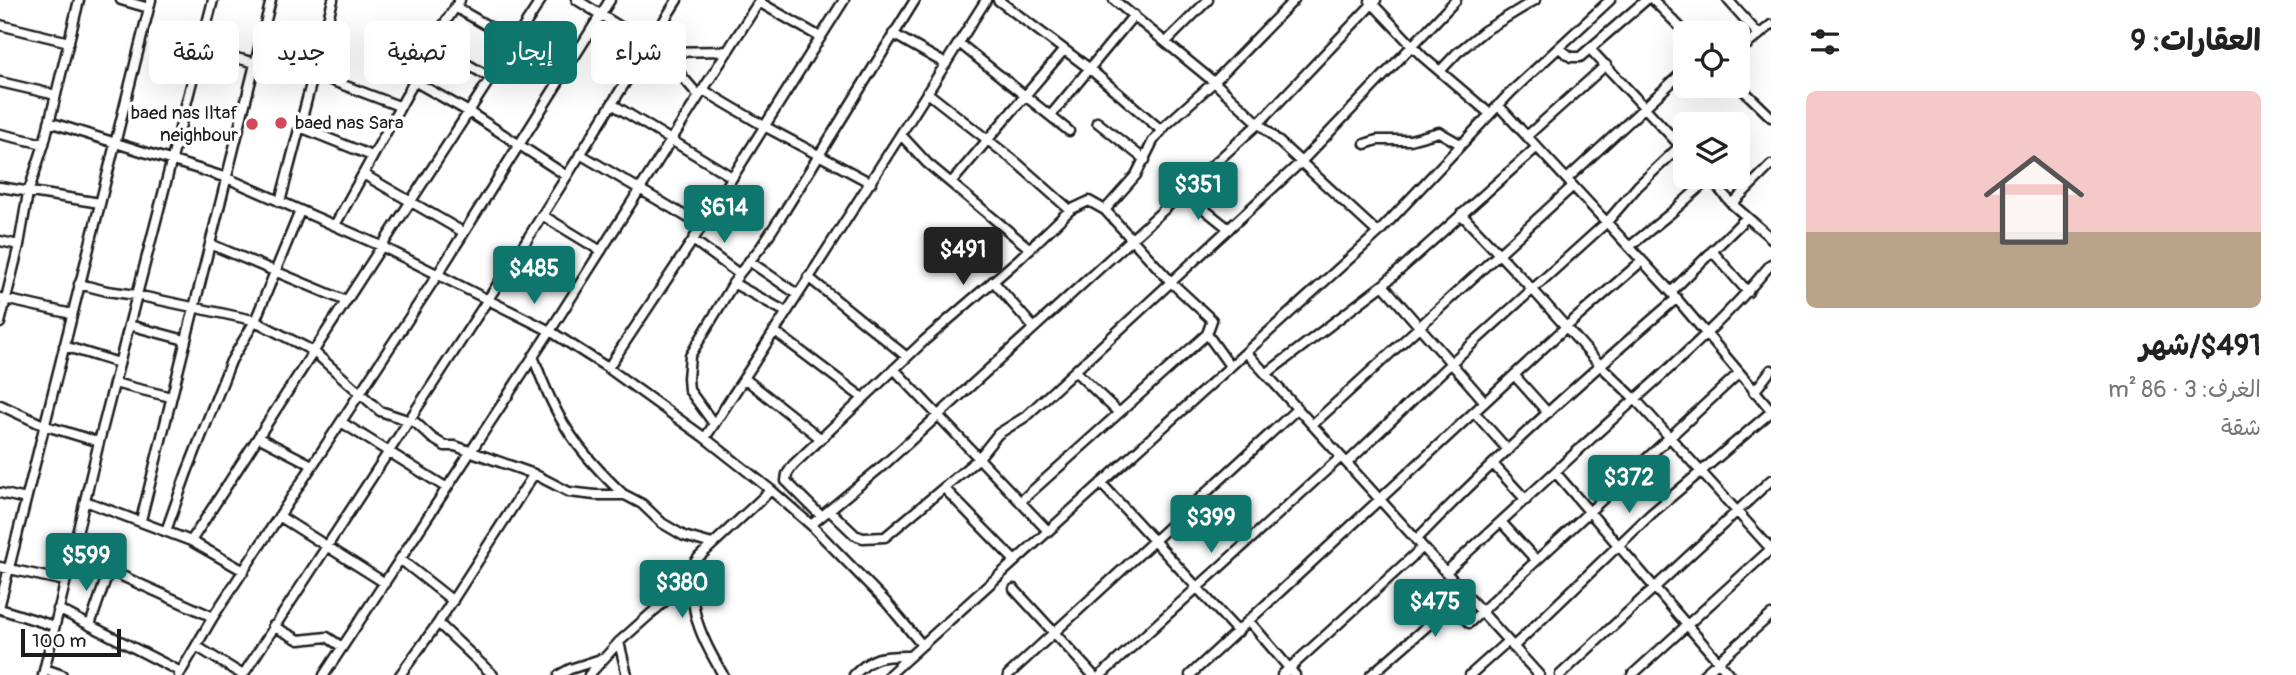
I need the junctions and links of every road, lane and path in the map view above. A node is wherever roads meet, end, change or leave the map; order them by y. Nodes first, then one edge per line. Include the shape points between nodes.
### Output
1 (79, 0) edge
2 (121, 0) edge
3 (213, 0) edge
4 (271, 0) edge
5 (333, 0) edge
6 (541, 0) edge
7 (577, 0) edge
8 (610, 0) edge
9 (677, 0) edge
10 (844, 0) edge
11 (915, 0) edge
12 (986, 0) edge
13 (998, 0) edge
14 (1114, 0) edge
15 (1208, 0) edge
16 (1294, 0) edge
17 (1456, 0) edge
18 (1535, 0) edge
19 (1610, 0) edge
20 (1646, 0) edge
21 (1653, 0) edge
22 (1728, 0) edge
23 (760, 1) edge
24 (1372, 1) edge
25 (150, 4) edge
26 (458, 4) edge
27 (600, 14) junction
28 (1133, 15) junction
29 (207, 21) edge
30 (266, 21) edge
31 (328, 21) edge
32 (447, 21) edge
33 (484, 21) edge
34 (527, 21) edge
35 (611, 21) edge
36 (664, 21) edge
37 (1674, 21) edge
38 (0, 25) edge
39 (1771, 25) edge
40 (893, 34) junction
41 (1759, 35) junction
42 (820, 37) junction
43 (69, 42) junction
44 (1166, 42) junction
45 (1750, 42) edge
46 (959, 43) junction
47 (1412, 46) junction
48 (1559, 48) junction
49 (1590, 48) junction
50 (728, 51) junction
51 (1063, 51) junction
52 (686, 52) edge
53 (946, 64) junction
54 (1606, 65) junction
55 (1090, 69) junction
56 (1440, 71) junction
57 (253, 75) edge
58 (1673, 81) edge
59 (0, 82) edge
60 (1214, 82) junction
61 (686, 83) edge
62 (191, 84) edge
63 (311, 84) edge
64 (341, 84) edge
65 (412, 84) edge
66 (419, 84) edge
67 (487, 84) edge
68 (625, 84) edge
69 (701, 93) junction
70 (929, 94) junction
71 (55, 95) junction
72 (1026, 95) junction
73 (1750, 97) edge
74 (612, 104) junction
75 (1498, 105) junction
76 (399, 106) junction
77 (1644, 107) junction
78 (469, 112) junction
79 (1490, 114) junction
80 (1051, 116) junction
81 (1771, 117) edge
82 (49, 122) junction
83 (1097, 122) dead end
84 (1259, 123) junction
85 (764, 126) junction
86 (300, 127) junction
87 (1161, 130) junction
88 (1069, 131) dead end
89 (0, 134) edge
90 (902, 136) junction
91 (1527, 136) junction
92 (1673, 137) edge
93 (671, 141) junction
94 (988, 141) junction
95 (115, 143) junction
96 (44, 144) junction
97 (519, 144) junction
98 (1365, 144) dead end
99 (1460, 144) junction
100 (1537, 147) junction
101 (580, 154) junction
102 (819, 155) junction
103 (372, 156) junction
104 (1673, 156) edge
105 (171, 160) junction
106 (1145, 160) junction
107 (1301, 162) junction
108 (1771, 165) edge
109 (362, 174) junction
110 (567, 176) junction
111 (732, 177) junction
112 (227, 178) junction
113 (1570, 182) junction
114 (871, 183) junction
115 (951, 183) junction
116 (0, 187) edge
117 (1695, 189) edge
118 (1719, 189) edge
119 (640, 190) junction
120 (28, 192) junction
121 (1184, 193) junction
122 (411, 201) junction
123 (280, 202) junction
124 (100, 203) junction
125 (1732, 204) junction
126 (1070, 210) junction
127 (1105, 210) junction
128 (300, 211) junction
129 (1461, 214) junction
130 (542, 215) junction
131 (1747, 217) junction
132 (1607, 222) junction
133 (335, 225) junction
134 (702, 226) junction
135 (1229, 229) junction
136 (463, 232) junction
137 (1378, 233) junction
138 (1771, 238) edge
139 (693, 240) junction
140 (1132, 240) junction
141 (0, 241) edge
142 (210, 244) junction
143 (19, 245) junction
144 (381, 246) junction
145 (1629, 247) junction
146 (1031, 249) junction
147 (601, 251) junction
148 (1712, 251) junction
149 (1498, 252) junction
150 (749, 261) junction
151 (1642, 261) junction
152 (1771, 264) edge
153 (275, 271) junction
154 (438, 274) junction
155 (739, 274) junction
156 (808, 277) junction
157 (993, 281) junction
158 (1172, 283) junction
159 (79, 284) junction
160 (733, 284) junction
161 (1383, 285) junction
162 (1533, 290) junction
163 (1748, 292) junction
164 (797, 293) junction
165 (136, 295) junction
166 (1674, 295) junction
167 (3, 299) edge
168 (487, 299) junction
169 (346, 300) junction
170 (193, 307) junction
171 (786, 312) junction
172 (72, 314) junction
173 (255, 321) junction
174 (0, 323) edge
175 (129, 325) junction
176 (1566, 327) junction
177 (1034, 328) junction
178 (1418, 328) junction
179 (550, 331) junction
180 (774, 331) junction
181 (1207, 334) junction
182 (1706, 336) junction
183 (185, 340) junction
184 (64, 346) junction
185 (313, 351) junction
186 (1246, 352) junction
187 (533, 356) junction
188 (907, 357) junction
189 (119, 363) junction
190 (1451, 363) junction
191 (1600, 365) junction
192 (1230, 366) junction
193 (608, 368) junction
194 (894, 369) junction
195 (1771, 370) edge
196 (1075, 371) junction
197 (1266, 374) junction
198 (1738, 374) junction
199 (1514, 375) junction
200 (744, 379) junction
201 (114, 383) junction
202 (1754, 392) junction
203 (359, 393) junction
204 (171, 397) junction
205 (863, 398) junction
206 (1635, 399) junction
207 (1485, 402) junction
208 (0, 405) edge
209 (1297, 408) junction
210 (1771, 411) edge
211 (1474, 412) junction
212 (1119, 413) junction
213 (1548, 413) junction
214 (937, 416) junction
215 (408, 420) junction
216 (341, 422) junction
217 (714, 424) junction
218 (43, 425) junction
219 (1312, 425) junction
220 (258, 437) junction
221 (1670, 437) junction
222 (705, 438) junction
223 (820, 438) junction
224 (99, 442) junction
225 (1508, 450) junction
226 (387, 452) junction
227 (471, 452) junction
228 (978, 459) junction
229 (1344, 460) junction
230 (1493, 464) junction
231 (313, 465) junction
232 (1555, 472) junction
233 (1702, 472) junction
234 (534, 474) junction
235 (1771, 480) edge
236 (1101, 483) junction
237 (447, 488) junction
238 (944, 488) junction
239 (771, 490) junction
240 (0, 493) edge
241 (625, 495) junction
242 (26, 499) junction
243 (1526, 499) junction
244 (1381, 500) junction
245 (85, 501) junction
246 (1021, 501) junction
247 (829, 510) junction
248 (1737, 511) junction
249 (1590, 512) junction
250 (279, 516) junction
251 (821, 516) junction
252 (141, 520) junction
253 (1502, 523) junction
254 (811, 525) junction
255 (166, 530) junction
256 (1048, 531) junction
257 (1154, 540) junction
258 (1416, 540) junction
259 (191, 541) junction
260 (712, 544) junction
261 (326, 545) junction
262 (1619, 546) junction
263 (1423, 547) junction
264 (1771, 549) edge
265 (73, 554) junction
266 (699, 557) junction
267 (400, 559) junction
268 (1536, 560) junction
269 (1015, 561) junction
270 (4, 568) edge
271 (109, 570) junction
272 (244, 571) junction
273 (1446, 572) junction
274 (65, 581) junction
275 (385, 583) junction
276 (1197, 587) junction
277 (1654, 587) junction
278 (1014, 589) dead end
279 (453, 601) junction
280 (0, 606) edge
281 (58, 609) junction
282 (1482, 612) junction
283 (1771, 615) edge
284 (213, 617) junction
285 (1249, 621) junction
286 (438, 623) junction
287 (90, 625) junction
288 (1686, 625) junction
289 (54, 626) junction
290 (273, 626) junction
291 (1055, 632) junction
292 (1238, 632) junction
293 (619, 642) junction
294 (1511, 644) junction
295 (922, 645) junction
296 (196, 646) junction
297 (342, 647) junction
298 (910, 656) junction
299 (604, 658) junction
300 (1718, 661) junction
301 (44, 672) edge
302 (180, 673) edge
303 (1289, 673) edge
304 (62, 675) edge
305 (243, 675) edge
306 (324, 675) edge
307 (400, 675) edge
308 (494, 675) edge
309 (559, 675) edge
310 (589, 675) edge
311 (627, 675) edge
312 (723, 675) edge
313 (854, 675) edge
314 (889, 675) edge
315 (1008, 675) edge
316 (1093, 675) edge
317 (1101, 675) edge
318 (1190, 675) edge
319 (1371, 675) edge
320 (1471, 675) edge
321 (1539, 675) edge
322 (1559, 675) edge
323 (1632, 675) edge
324 (1703, 675) edge
325 (1730, 675) edge

1 - 43 street
2 - 25 street
3 - 29 street
4 - 30 street
5 - 31 street
6 - 34 street
7 - 27 street
8 - 27 street
9 - 36 street
10 - 42 street
11 - 40 street
12 - 46 street
13 - 51 street
14 - 28 street
15 - 44 street
16 - 60 street
17 - 47 street
18 - 56 street via 1484,31
19 - 48 street
20 - 49 street
21 - 37 street
22 - 41 street
23 - 42 street
23 - 50 street
24 - 47 street
24 - 84 street
25 - 95 street
26 - 32 street
26 - 33 street
27 - 35 street
27 - 97 street
28 - 44 street
28 - 55 street
38 - 43 street
39 - 41 street
40 - 53 street
40 - 102 street
41 - 45 street
42 - 85 street
43 - 71 street
44 - 60 street
46 - 53 street
46 - 72 street
47 - 56 street
47 - 107 street
48 - 49 street via 1576,59
48 - 75 street
49 - 54 street
50 - 52 street
50 - 69 street
51 - 55 street
51 - 72 street
53 - 70 street
54 - 77 street
54 - 91 street
55 - 80 street
55 - 87 street
56 - 79 street
57 - 112 street
58 - 77 street
59 - 71 street
60 - 84 street
60 - 87 street
61 - 69 street
62 - 105 street
63 - 86 street
64 - 76 street
65 - 76 street
66 - 78 street
67 - 78 street
68 - 74 street
69 - 85 street
69 - 93 street
70 - 90 street
70 - 94 street
71 - 82 street
72 - 80 street
72 - 94 street
73 - 81 street
74 - 93 street
74 - 101 street
75 - 79 street
75 - 91 street
76 - 103 street
77 - 92 street
77 - 113 street
78 - 97 street
78 - 122 street
79 - 99 street
80 - 88 street
82 - 95 street
82 - 96 street
83 - 106 street
84 - 107 street
84 - 121 street
85 - 102 street
85 - 111 street
86 - 103 street
86 - 123 street
87 - 106 street
89 - 96 street
90 - 114 street
90 - 115 street
91 - 100 street
93 - 111 street
93 - 119 street
94 - 115 street
94 - 126 street
95 - 105 street
95 - 124 street
96 - 120 street
97 - 110 street
97 - 136 street
98 - 99 street via 1439,132
99 - 137 street
100 - 113 street
100 - 129 street
101 - 110 street
101 - 119 street
102 - 114 street
102 - 150 street
103 - 109 street
104 - 132 street via 1638,186
105 - 112 street
105 - 165 street
106 - 127 street
107 - 135 street
107 - 137 street
108 - 125 street
109 - 122 street
109 - 133 street
110 - 130 street
111 - 134 street
112 - 123 street
112 - 142 street
113 - 132 street
113 - 149 street
114 - 156 street
115 - 146 street
116 - 120 street
117 - 145 street
118 - 125 street
119 - 134 street
119 - 147 street
120 - 124 street
120 - 143 street
121 - 135 street
121 - 140 street
122 - 136 street
122 - 144 street
123 - 128 street
124 - 159 street
125 - 131 street
126 - 127 street via 1089,201
126 - 146 street
127 - 140 street
128 - 133 street
128 - 153 street
129 - 149 street
129 - 161 street
130 - 147 street
130 - 168 street
131 - 138 street
131 - 148 street
132 - 145 street
132 - 162 street
133 - 144 street
134 - 139 street
135 - 158 street
136 - 154 street
137 - 186 street
139 - 155 street
139 - 193 street
140 - 158 street
140 - 177 street
141 - 143 street
142 - 153 street
142 - 170 street
143 - 167 street
144 - 154 street
144 - 169 street
145 - 151 street
146 - 157 street
147 - 179 street
148 - 163 street
148 - 166 street
149 - 162 street
149 - 178 street
150 - 155 street
150 - 164 street
151 - 166 street
151 - 176 street
152 - 163 street
153 - 169 street
153 - 173 street
154 - 168 street
154 - 203 street
155 - 160 street
156 - 164 street
156 - 188 street
157 - 177 street
157 - 188 street
158 - 181 street via 1212,320
158 - 196 street
159 - 165 street
159 - 172 street
160 - 171 street
160 - 217 street via 688,365 689,390
161 - 178 street
161 - 197 street
162 - 176 street
162 - 190 street
163 - 182 street
164 - 171 street
165 - 170 street
165 - 175 street
166 - 182 street
166 - 191 street
167 - 172 street
167 - 174 street
168 - 179 street
168 - 215 street
169 - 185 street
170 - 173 street
170 - 183 street
171 - 180 street
172 - 184 street
173 - 185 street
173 - 255 street via 231,361
175 - 183 street
175 - 189 street
176 - 191 street
176 - 199 street
177 - 214 street
178 - 190 street
178 - 219 street
179 - 187 street
179 - 193 street
180 - 200 street
180 - 205 street
181 - 192 street
181 - 212 street
182 - 198 street
182 - 206 street
183 - 204 street
184 - 189 street
184 - 218 street
185 - 203 street
185 - 220 street
186 - 192 street
186 - 197 street
187 - 227 street
187 - 241 street via 563,425
188 - 194 street
189 - 201 street
190 - 207 street
190 - 229 street
191 - 206 street
191 - 213 street
192 - 236 street
193 - 222 street
194 - 205 street
194 - 214 street
195 - 202 street
196 - 212 street
196 - 228 street via 998,434
197 - 209 street
198 - 202 street
198 - 221 street
199 - 207 street
199 - 213 street
200 - 217 street
200 - 223 street
201 - 204 street
201 - 224 street
202 - 210 street
203 - 215 street via 380,411
203 - 216 street
204 - 252 street
205 - 223 street
206 - 221 street
206 - 232 street
207 - 211 street
208 - 218 street
209 - 219 street
209 - 257 street
210 - 233 street
211 - 225 street
211 - 244 street
212 - 246 street
213 - 225 street
214 - 228 street
214 - 247 street
215 - 226 street
215 - 227 street via 445,446
216 - 226 street
216 - 231 street
217 - 222 street
218 - 224 street
218 - 242 street
219 - 229 street
220 - 231 street
220 - 259 street
221 - 233 street
221 - 249 street
222 - 239 street
223 - 251 street via 793,465 786,479
224 - 245 street
225 - 230 street
226 - 237 street
226 - 261 street
227 - 234 street
227 - 237 street
228 - 238 street
228 - 246 street
229 - 244 street
229 - 276 street
230 - 243 street
230 - 258 street
231 - 250 street
232 - 243 street
232 - 249 street
233 - 248 street
233 - 262 street
234 - 241 street via 569,492
234 - 279 street
235 - 248 street
236 - 256 street
236 - 257 street
237 - 267 street
238 - 247 street via 880,539 855,535
238 - 269 street
239 - 254 street
239 - 260 street
240 - 242 street
241 - 260 street via 684,536
242 - 270 street
243 - 253 street
244 - 258 street
244 - 285 street
245 - 252 street
245 - 265 street
246 - 256 street
247 - 251 street
248 - 264 street
248 - 277 street
249 - 262 street
249 - 268 street
250 - 261 street
250 - 272 street
251 - 254 street
252 - 255 street
253 - 268 street
253 - 273 street
254 - 295 street
255 - 259 street
256 - 269 street
257 - 276 street
257 - 291 street
258 - 263 street
259 - 272 street
260 - 266 street
261 - 275 street
261 - 290 street
262 - 277 street
262 - 294 street
263 - 273 street
263 - 303 street
264 - 288 street
265 - 271 street
265 - 274 street
266 - 293 street via 664,602
266 - 312 street via 691,601
267 - 275 street
267 - 279 street
268 - 282 street
269 - 295 street
270 - 274 street
270 - 280 street
271 - 284 street
271 - 287 street
272 - 284 street
273 - 282 street
274 - 281 street
275 - 297 street
276 - 292 street
276 - 317 street
277 - 288 street
277 - 322 street
278 - 291 street
279 - 286 street
280 - 289 street
281 - 287 street
281 - 289 street
282 - 294 street
282 - 319 street via 1469,623 1449,607
283 - 300 street
284 - 296 street
285 - 292 street
285 - 303 street
286 - 307 street
286 - 308 street
287 - 302 street
288 - 300 street
288 - 323 street
289 - 301 street
290 - 297 street via 299,640 327,637
290 - 305 street
291 - 315 street
291 - 316 street
292 - 318 street
293 - 299 street
293 - 311 street
294 - 320 street
294 - 321 street
295 - 298 street
296 - 302 street
296 - 305 street
297 - 306 street
298 - 313 street via 880,656
298 - 314 street
299 - 309 street
299 - 310 street
300 - 324 street
300 - 325 street
301 - 304 street

